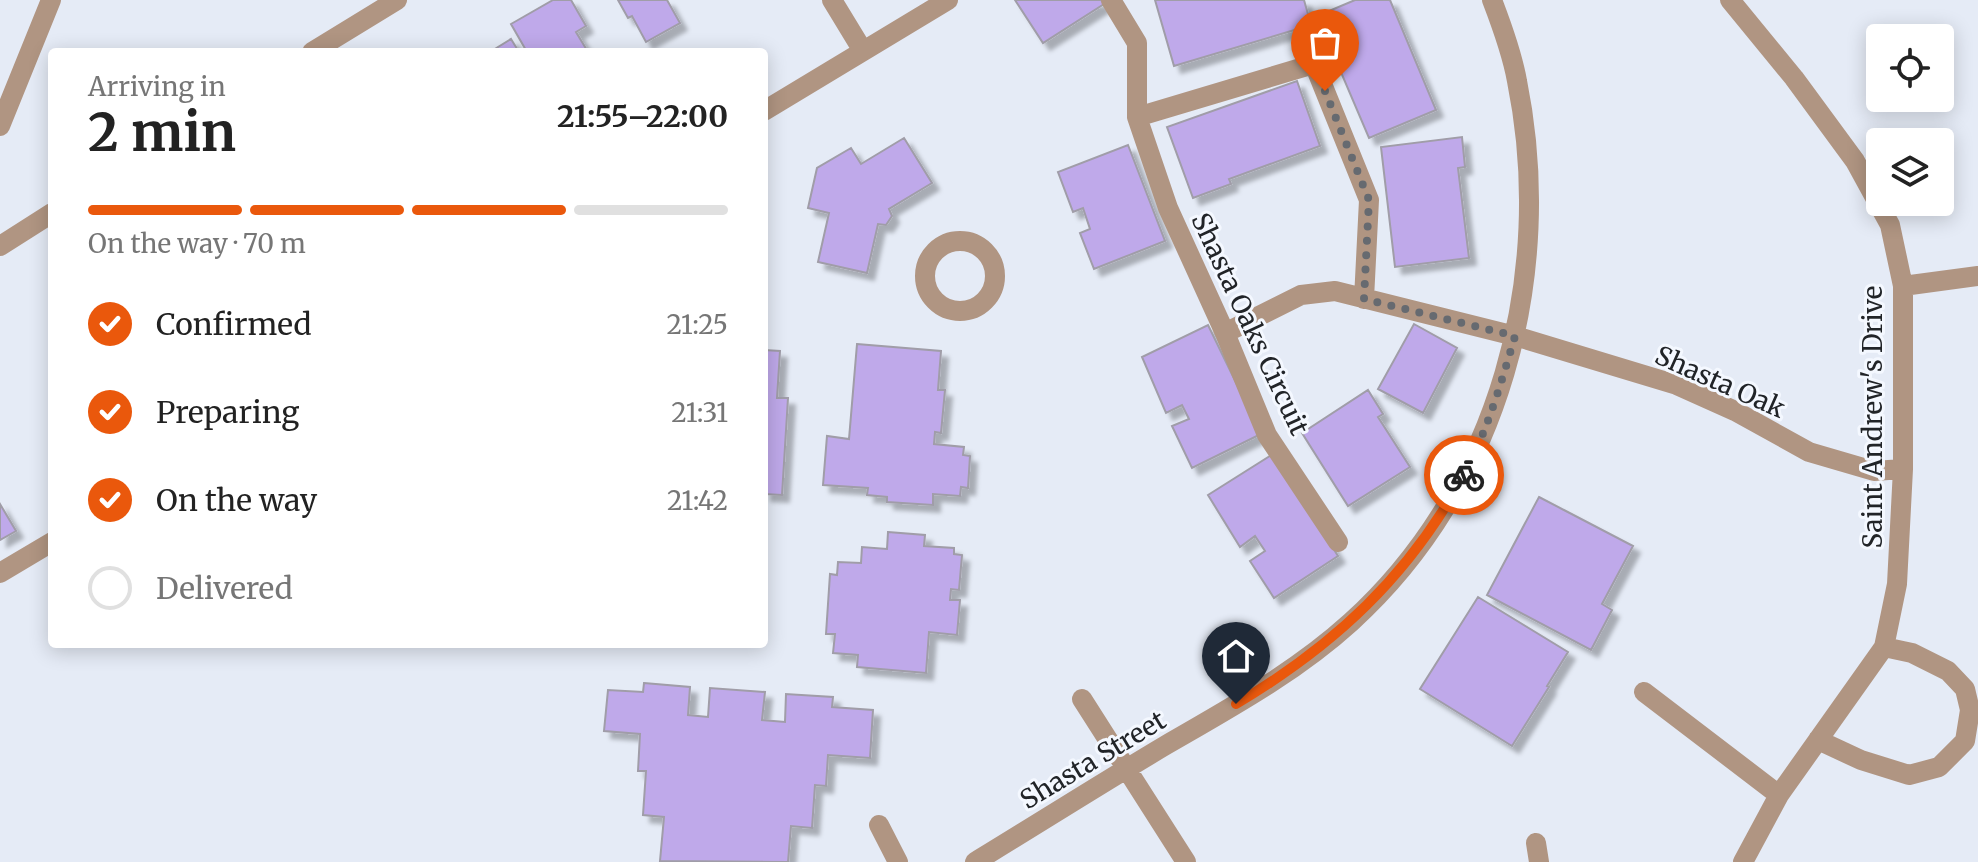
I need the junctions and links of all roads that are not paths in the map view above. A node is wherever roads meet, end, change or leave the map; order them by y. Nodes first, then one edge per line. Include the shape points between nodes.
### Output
1 (51, 0) edge
2 (361, 0) edge
3 (397, 0) edge
4 (832, 0) edge
5 (948, 0) edge
6 (1111, 0) edge
7 (1492, 0) edge
8 (1730, 0) edge
9 (351, 28) junction
10 (318, 48) edge
11 (863, 51) junction
12 (768, 109) edge
13 (1137, 117) junction
14 (0, 126) edge
15 (48, 216) edge
16 (0, 246) edge
17 (1978, 276) edge
18 (1903, 286) junction
19 (1364, 299) junction
20 (1225, 333) junction
21 (1515, 336) junction
22 (1903, 469) junction
23 (1338, 542) dead end
24 (48, 544) edge
25 (0, 573) edge
26 (1884, 647) junction
27 (1644, 692) dead end
28 (1082, 699) dead end
29 (1818, 740) junction
30 (1127, 768) junction
31 (1779, 795) junction
32 (879, 825) dead end
33 (898, 862) edge
34 (975, 862) edge
35 (1186, 862) edge
36 (1743, 862) edge

1 - 14 street
2 - 9 street
3 - 9 street
4 - 11 street
5 - 11 street
6 - 13 street, Shasta Oaks Circuit via 1137,43
7 - 21 street, Shasta Street via 1517,77 1528,163 1528,248
8 - 18 street, Saint Andrew's Drive via 1855,161 1890,225
9 - 10 street
11 - 12 street
13 - 19 street via 1314,64 1369,200
13 - 20 street, Shasta Oaks Circuit via 1168,208
15 - 16 street
17 - 18 street
18 - 22 street, Saint Andrew's Drive
19 - 20 street, Shasta Oak via 1335,291 1301,295
19 - 21 street, Shasta Oak
20 - 23 street, Shasta Oaks Circuit via 1267,435
21 - 22 street, Shasta Oak via 1677,385 1809,452 1874,471
21 - 30 street, Shasta Street via 1474,455 1448,504 1385,588 1350,622 1264,687
22 - 26 street, Saint Andrew's Drive via 1897,584
24 - 25 street
26 - 29 street, Saint Andrew's Drive
26 - 29 street via 1912,653 1948,671 1965,689 1970,710 1965,741 1939,767 1909,775
27 - 31 street
28 - 30 street
29 - 31 street, Saint Andrew's Drive
30 - 34 street, Shasta Street
30 - 35 street
31 - 36 street, Saint Andrew's Drive
32 - 33 street

